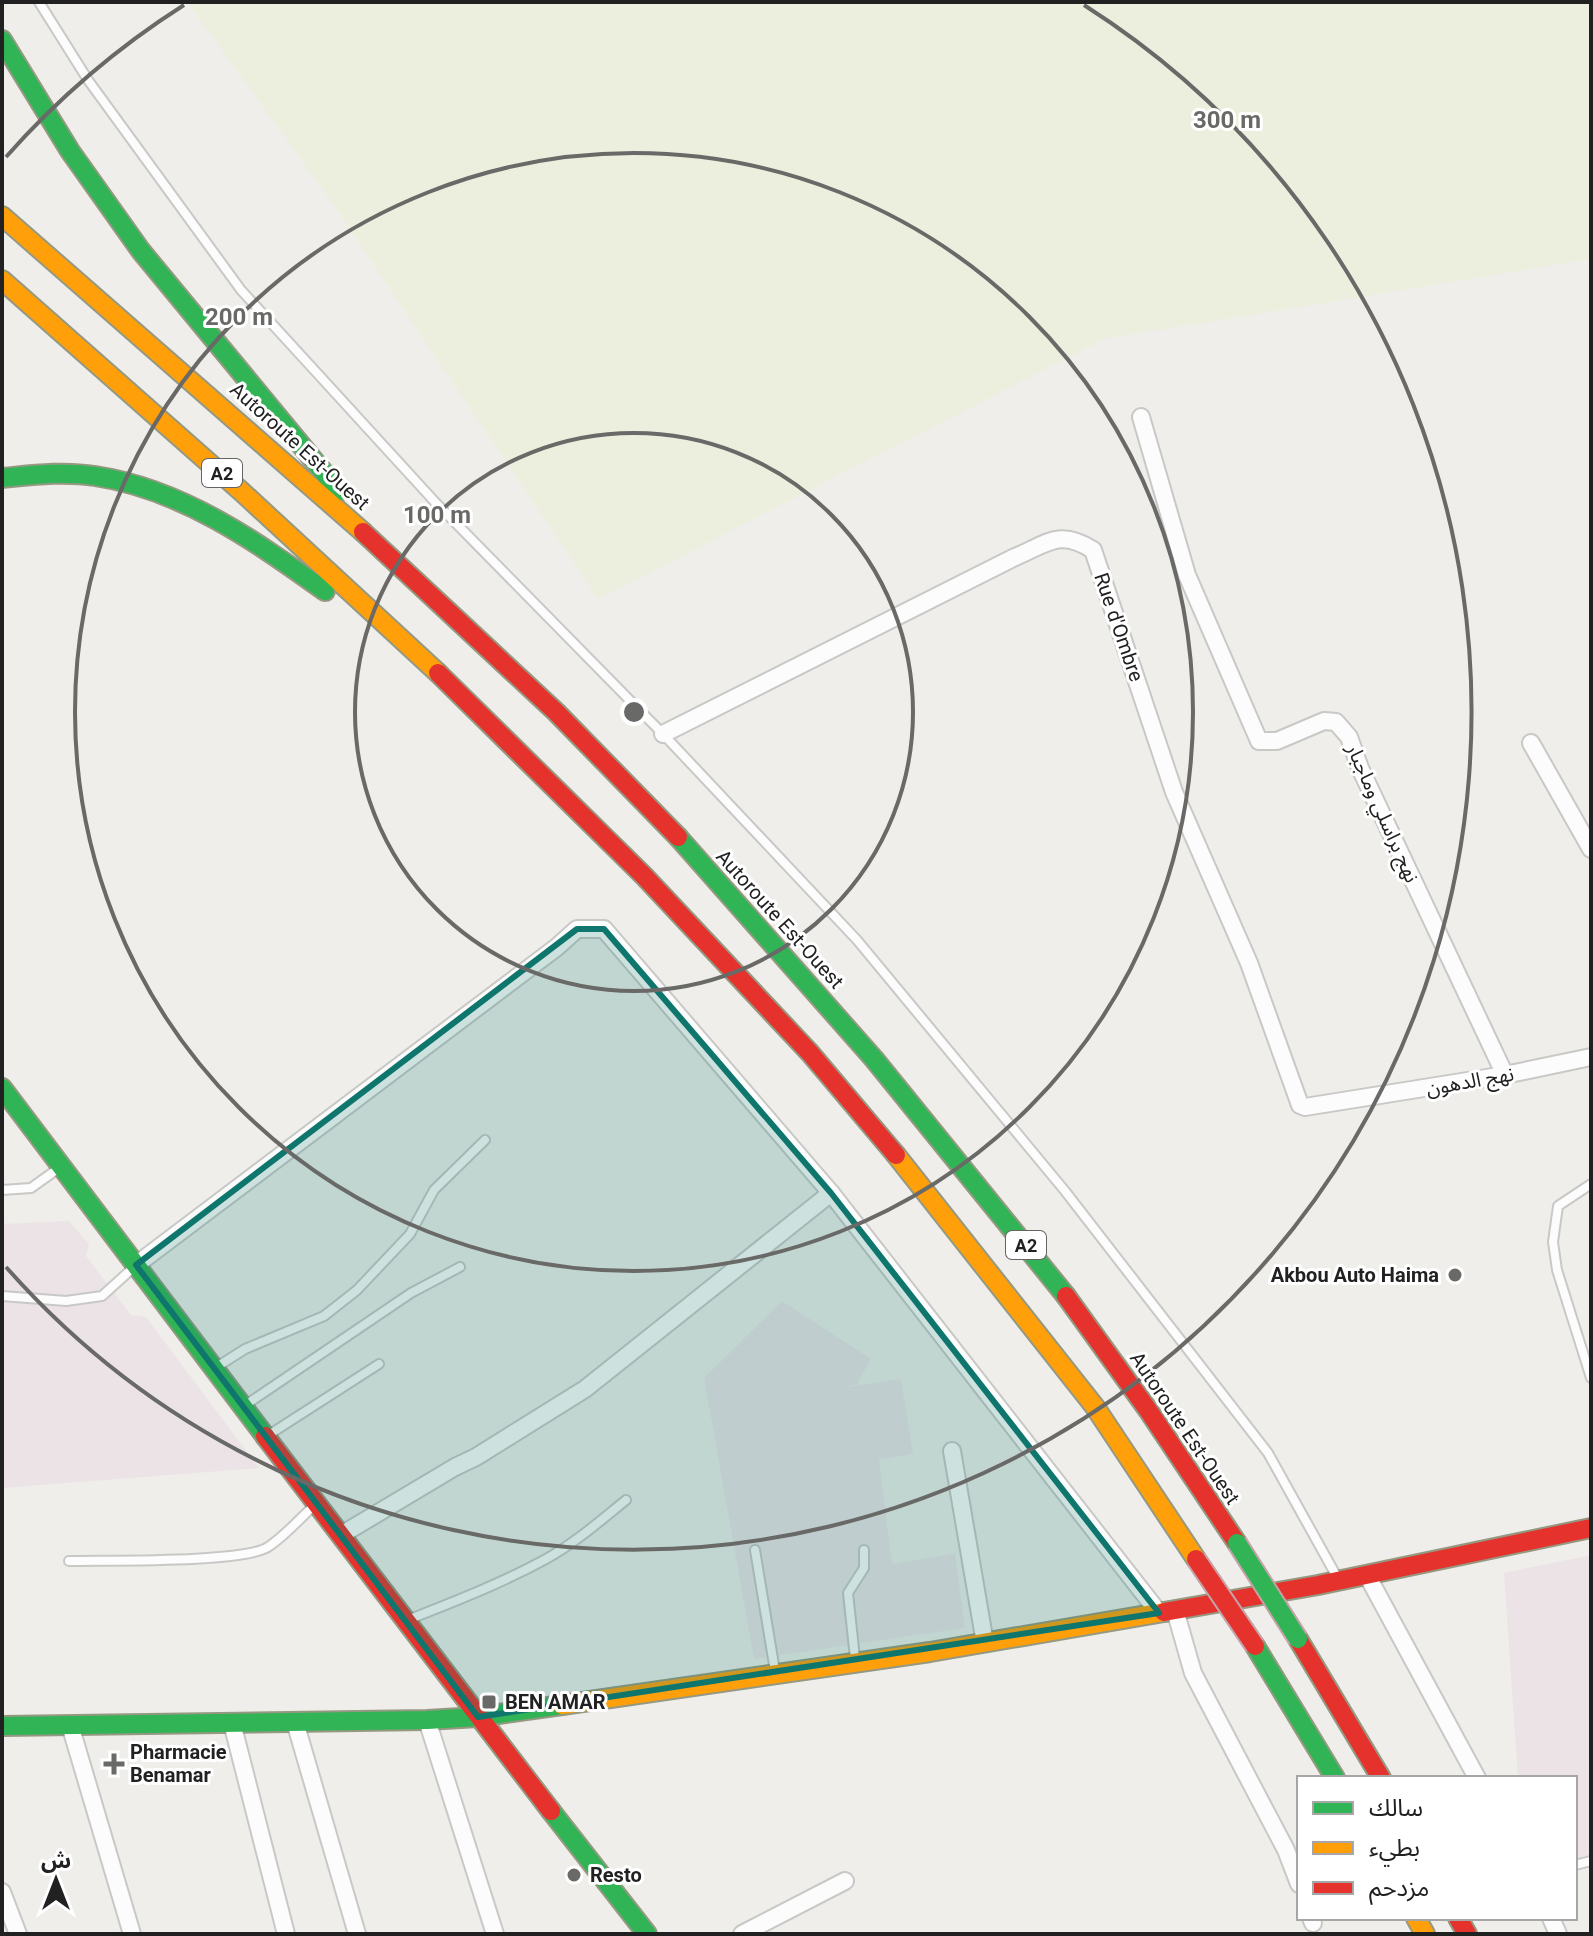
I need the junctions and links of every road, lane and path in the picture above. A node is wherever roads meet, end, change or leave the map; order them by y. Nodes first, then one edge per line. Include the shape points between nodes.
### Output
1 (39, 2) edge
2 (2, 40) edge
3 (2, 216) edge
4 (2, 280) edge
5 (1141, 417) dead end
6 (2, 478) edge
7 (399, 563) junction
8 (437, 672) junction
9 (663, 734) junction
10 (1531, 743) dead end
11 (1591, 849) edge
12 (1591, 1057) edge
13 (1505, 1075) junction
14 (2, 1088) edge
15 (1348, 1102) joint
16 (485, 1140) dead end
17 (62, 1166) junction
18 (1591, 1184) edge
19 (2, 1190) edge
20 (831, 1193) junction
21 (136, 1265) junction
22 (460, 1267) dead end
23 (2, 1296) edge
24 (379, 1364) dead end
25 (215, 1369) junction
26 (1591, 1378) edge
27 (243, 1407) junction
28 (266, 1437) junction
29 (952, 1451) dead end
30 (626, 1500) dead end
31 (317, 1503) junction
32 (1591, 1528) edge
33 (341, 1535) junction
34 (755, 1550) dead end
35 (864, 1550) dead end
36 (69, 1561) dead end
37 (1367, 1575) junction
38 (1339, 1580) junction
39 (1167, 1611) junction
40 (405, 1620) junction
41 (985, 1643) junction
42 (855, 1663) junction
43 (776, 1675) junction
44 (478, 1717) junction
45 (427, 1720) junction
46 (295, 1722) junction
47 (232, 1723) junction
48 (70, 1725) junction
49 (2, 1726) edge
50 (1334, 1776) edge
51 (1380, 1776) edge
52 (1476, 1776) edge
53 (1297, 1879) edge
54 (845, 1881) dead end
55 (2, 1892) edge
56 (18, 1934) edge
57 (132, 1934) edge
58 (286, 1934) edge
59 (357, 1934) edge
60 (495, 1934) edge
61 (647, 1934) edge
62 (742, 1934) edge

1 - 9 lane via 88,80 241,290 435,502
2 - 7 main road via 70,150 155,268
3 - 7 main road, Autoroute Est-Ouest / A2
4 - 8 main road, A2
5 - 13 street, نهج براسلي وماجبار via 1187,575 1259,741 1277,741 1324,721 1336,722 1349,737
6 - 8 main road via 106,478 151,487 192,504 256,542
7 - 51 main road, Autoroute Est-Ouest / A2, bridge via 632,789 814,989 1054,1280 1237,1543
8 - 50 main road, A2, bridge via 644,876 829,1075 915,1177 1095,1407 1255,1646
9 - 15 street, Rue d'Ombre via 1013,558 1063,537 1079,541 1093,550 1174,792 1249,963 1300,1105
9 - 38 lane via 857,940 1065,1191 1268,1453
10 - 11 street
12 - 13 street, نهج الدهون
13 - 15 street, نهج الدهون
14 - 17 main road
16 - 25 lane via 434,1190 410,1234 357,1290 324,1316 245,1349
17 - 19 lane via 31,1188
17 - 21 main road
18 - 26 lane via 1558,1206 1553,1242
20 - 21 street via 604,929 577,929
20 - 33 street via 585,1389
20 - 39 street
21 - 23 lane via 102,1296 66,1301
21 - 25 main road
22 - 27 lane via 411,1293
24 - 28 lane
25 - 27 main road
27 - 28 main road
28 - 31 main road
29 - 41 street
30 - 40 lane via 548,1558
31 - 33 main road
31 - 36 lane via 267,1548 253,1553
32 - 37 main road
33 - 40 main road
34 - 43 lane
35 - 42 lane via 864,1568 848,1593
37 - 38 main road
37 - 52 street
38 - 39 main road
39 - 41 main road
39 - 53 street
40 - 44 main road
41 - 42 main road
42 - 43 main road
43 - 44 main road
44 - 45 main road
44 - 61 main road
45 - 46 main road
45 - 60 street
46 - 47 main road
46 - 59 street
47 - 48 main road
47 - 58 street
48 - 49 main road
48 - 57 street
54 - 62 street
55 - 56 street

